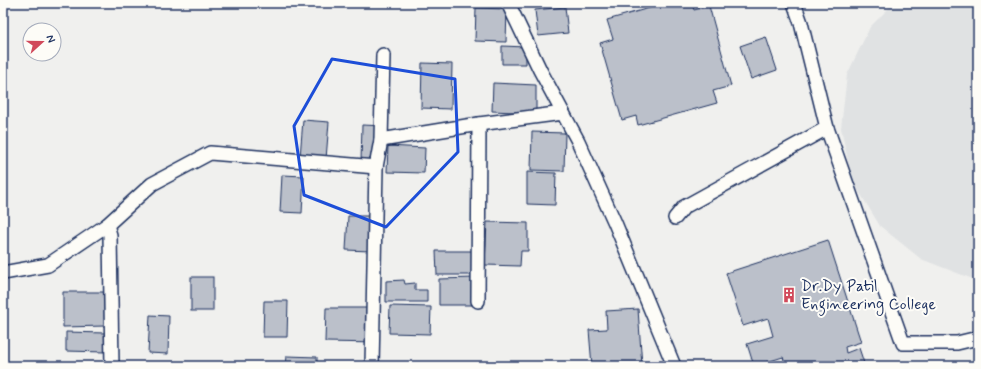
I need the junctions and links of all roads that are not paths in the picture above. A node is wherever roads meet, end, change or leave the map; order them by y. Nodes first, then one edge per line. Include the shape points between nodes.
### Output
1 (508, 3) edge
2 (794, 3) edge
3 (383, 55) dead end
4 (563, 113) junction
5 (479, 124) junction
6 (826, 128) junction
7 (381, 140) junction
8 (376, 167) junction
9 (675, 218) dead end
10 (106, 225) junction
11 (3, 273) edge
12 (478, 301) dead end
13 (978, 338) edge
14 (112, 366) edge
15 (372, 366) edge
16 (674, 366) edge

1 - 4 street
2 - 6 street
3 - 7 street
4 - 5 street
4 - 16 street via 615,223
5 - 7 street
5 - 12 street
6 - 9 street via 684,207
6 - 13 street via 903,344 957,344
7 - 8 street
8 - 10 street via 210,153 152,184
8 - 15 street
10 - 11 street via 48,265
10 - 14 street via 110,236

